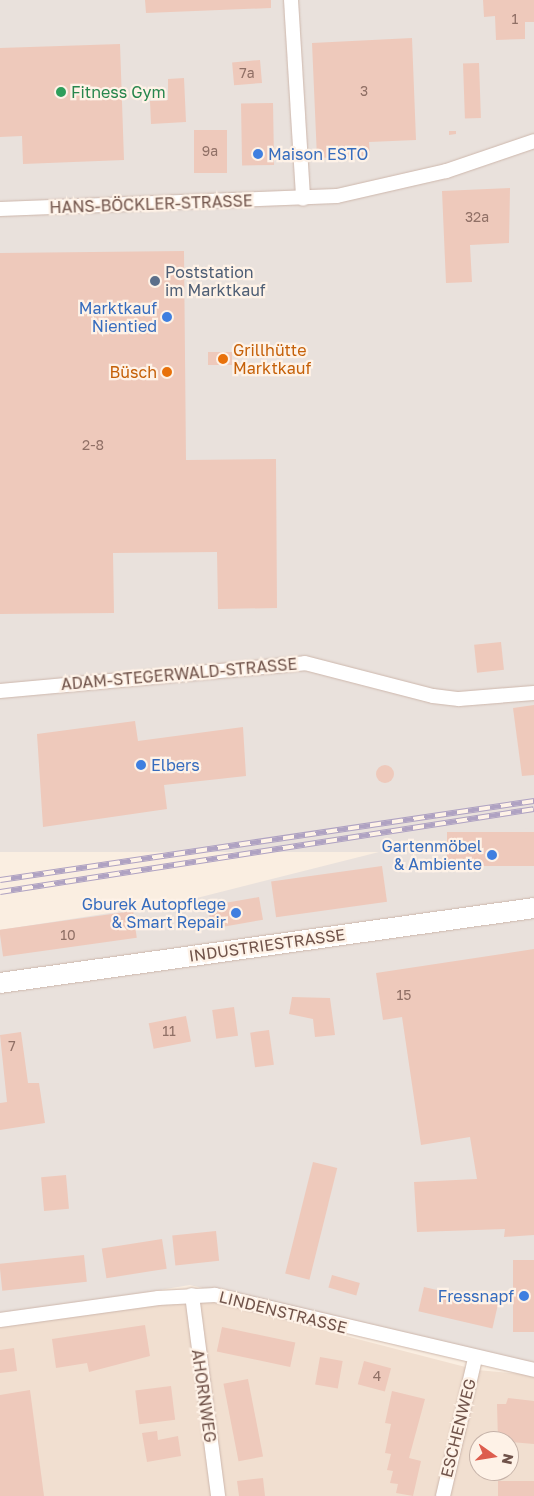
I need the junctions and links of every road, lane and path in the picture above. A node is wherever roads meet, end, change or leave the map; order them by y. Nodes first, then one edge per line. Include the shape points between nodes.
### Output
1 (290, 0) edge
2 (534, 140) edge
3 (303, 199) junction
4 (0, 209) edge
5 (0, 691) edge
6 (534, 692) edge
7 (534, 908) edge
8 (0, 983) edge
9 (192, 1295) junction
10 (0, 1320) edge
11 (475, 1359) junction
12 (534, 1370) edge
13 (218, 1496) edge
14 (443, 1496) edge

1 - 3 street
2 - 3 street, HANS-BÖCKLER-STRASSE via 446,171 337,196
3 - 4 street, HANS-BÖCKLER-STRASSE
5 - 6 street, ADAM-STEGERWALD-STRASSE via 305,663 433,696 459,699
7 - 8 street, INDUSTRIESTRASSE
9 - 10 street, LINDENSTRASSE
9 - 11 street, LINDENSTRASSE via 245,1299
9 - 13 street, AHORNWEG
11 - 12 street, LINDENSTRASSE
11 - 14 street, ESCHENWEG

